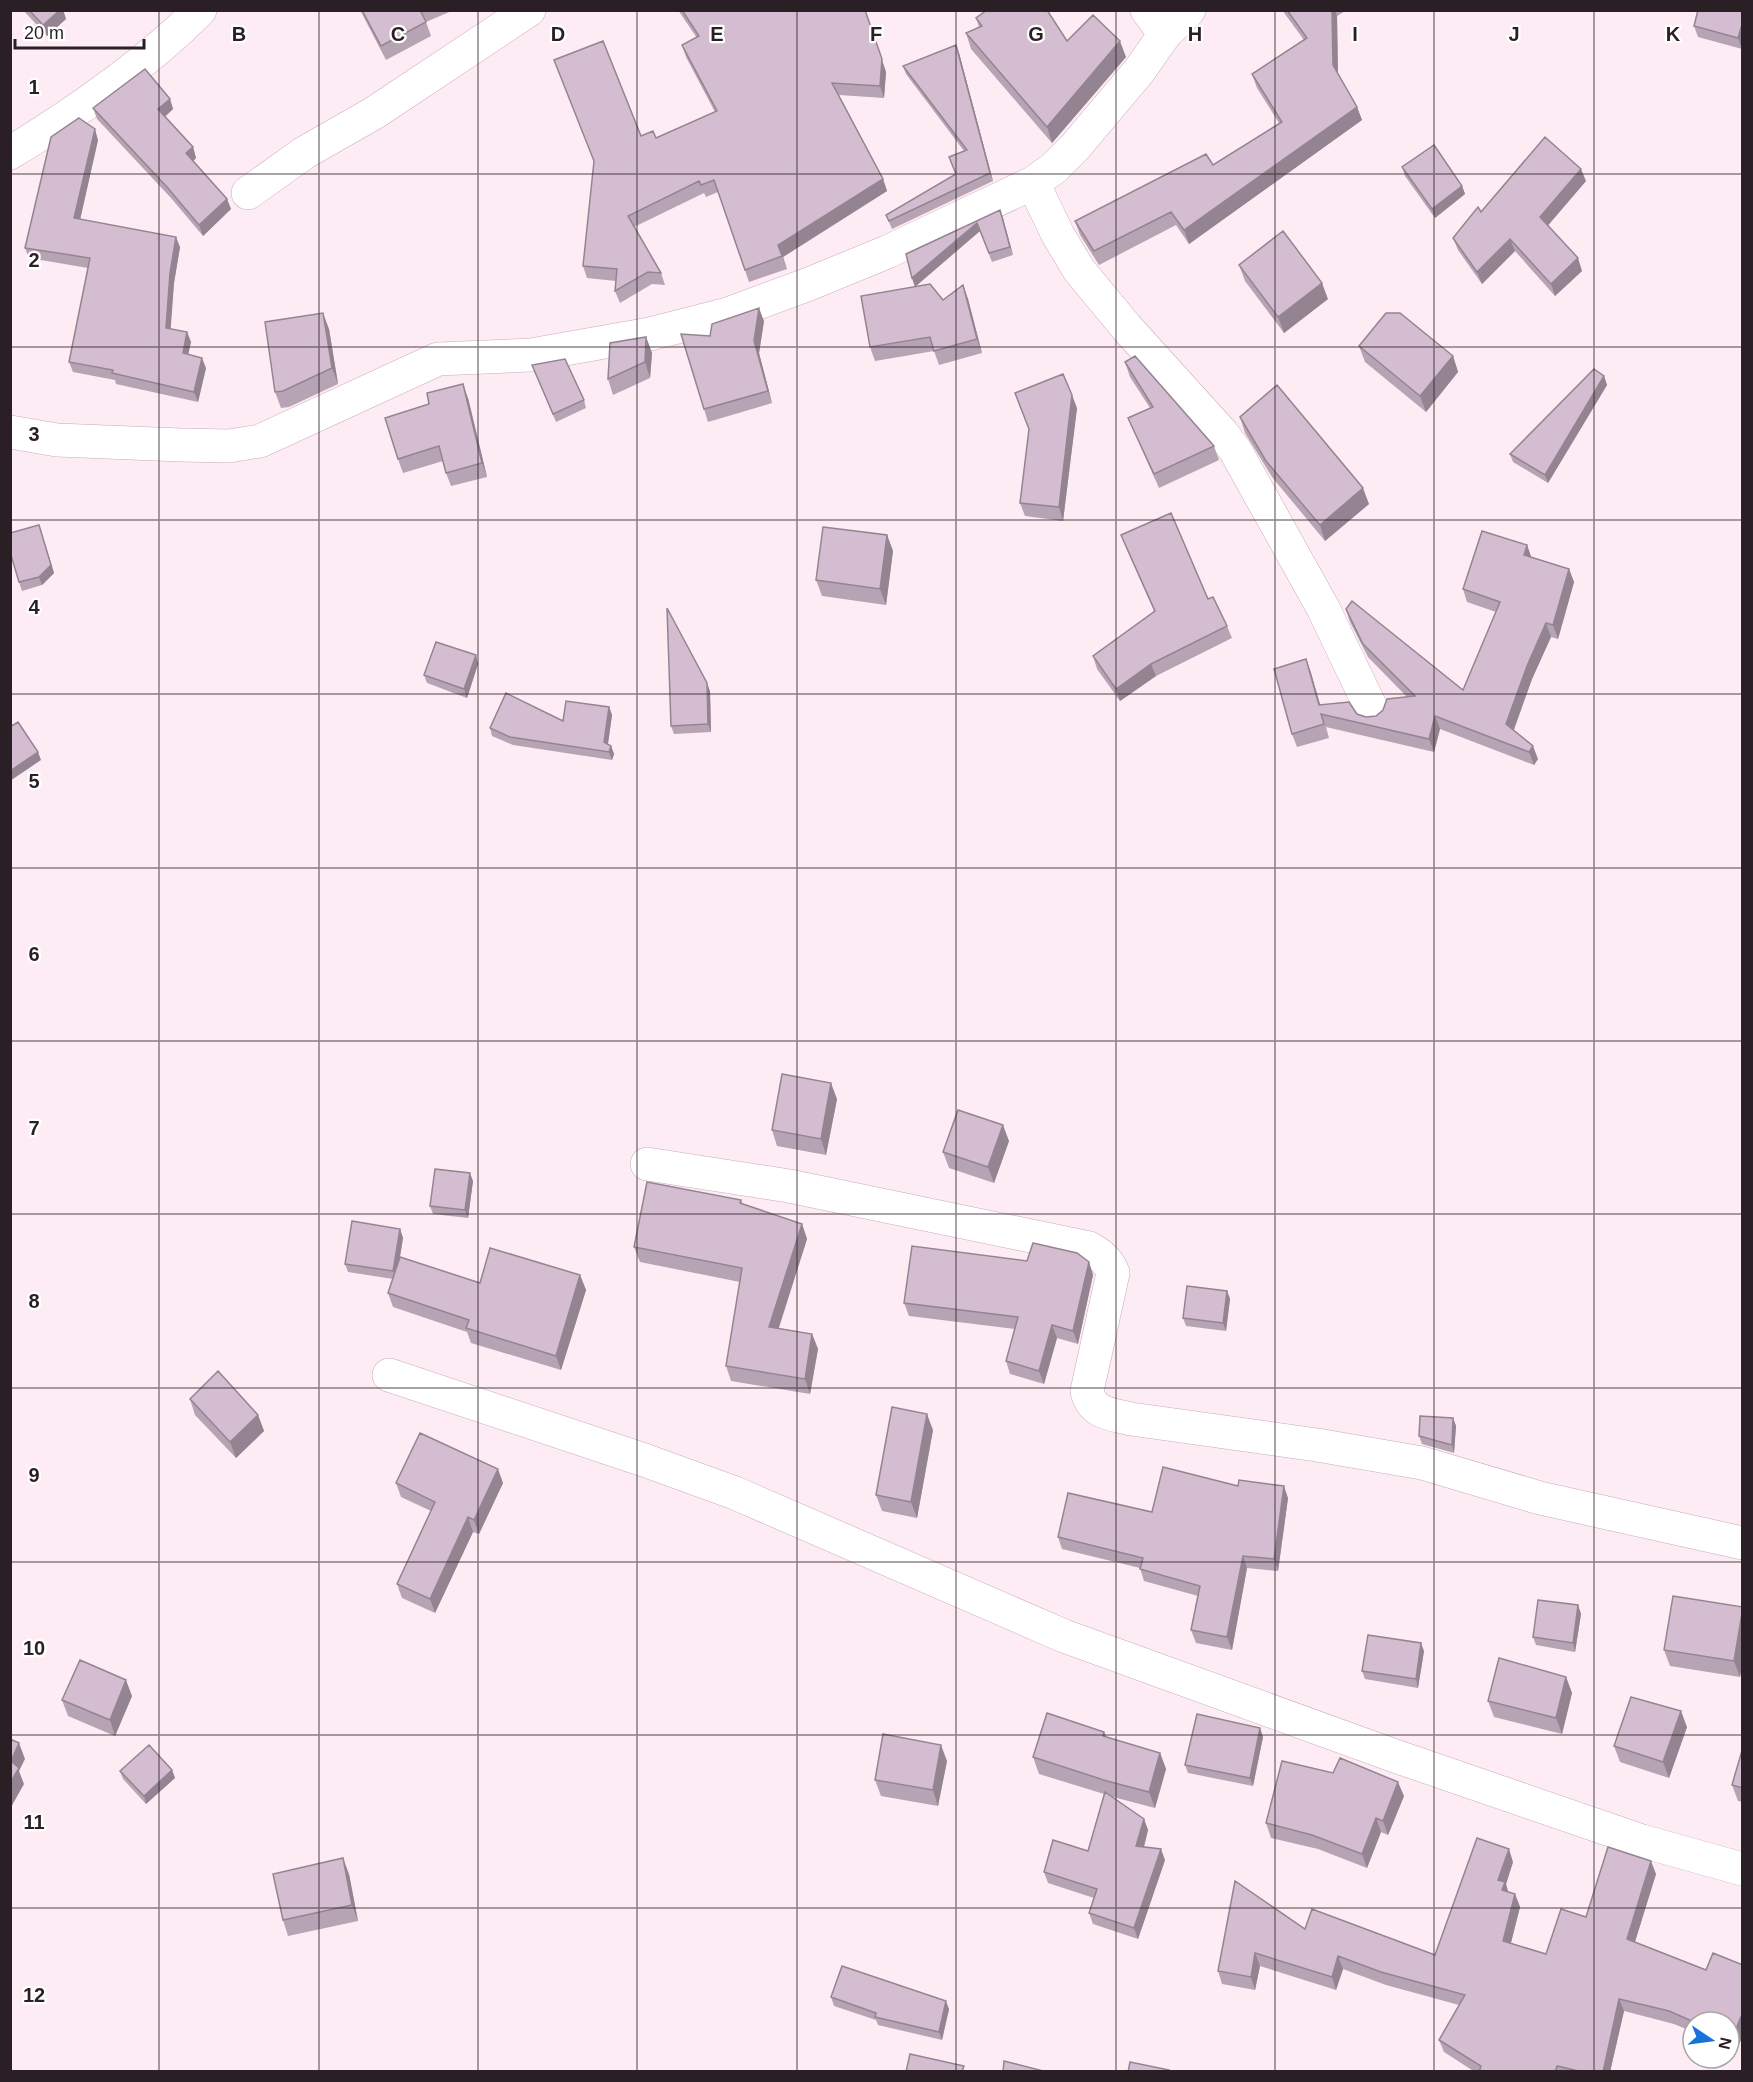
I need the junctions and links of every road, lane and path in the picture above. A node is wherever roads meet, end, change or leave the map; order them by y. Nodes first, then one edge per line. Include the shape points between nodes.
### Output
1 (200, 10) edge
2 (529, 10) edge
3 (1189, 10) edge
4 (1156, 22) edge
5 (10, 153) edge
6 (1033, 183) junction
7 (248, 193) dead end
8 (10, 432) edge
9 (1373, 712) dead end
10 (647, 1164) dead end
11 (389, 1375) dead end
12 (1743, 1543) edge
13 (1743, 1869) edge

1 - 5 street via 162,47 62,121
2 - 7 street
3 - 4 street
4 - 6 street via 1139,71 1075,147
6 - 8 street via 887,252 728,314 650,334 531,355 438,359 260,441 229,446 181,446 57,440
6 - 9 street via 1079,270 1235,450 1323,608
10 - 12 street via 789,1186 1089,1248 1102,1255 1113,1273 1087,1391 1095,1408 1107,1413 1422,1463 1540,1498
11 - 13 street via 735,1493 1064,1636 1642,1841

